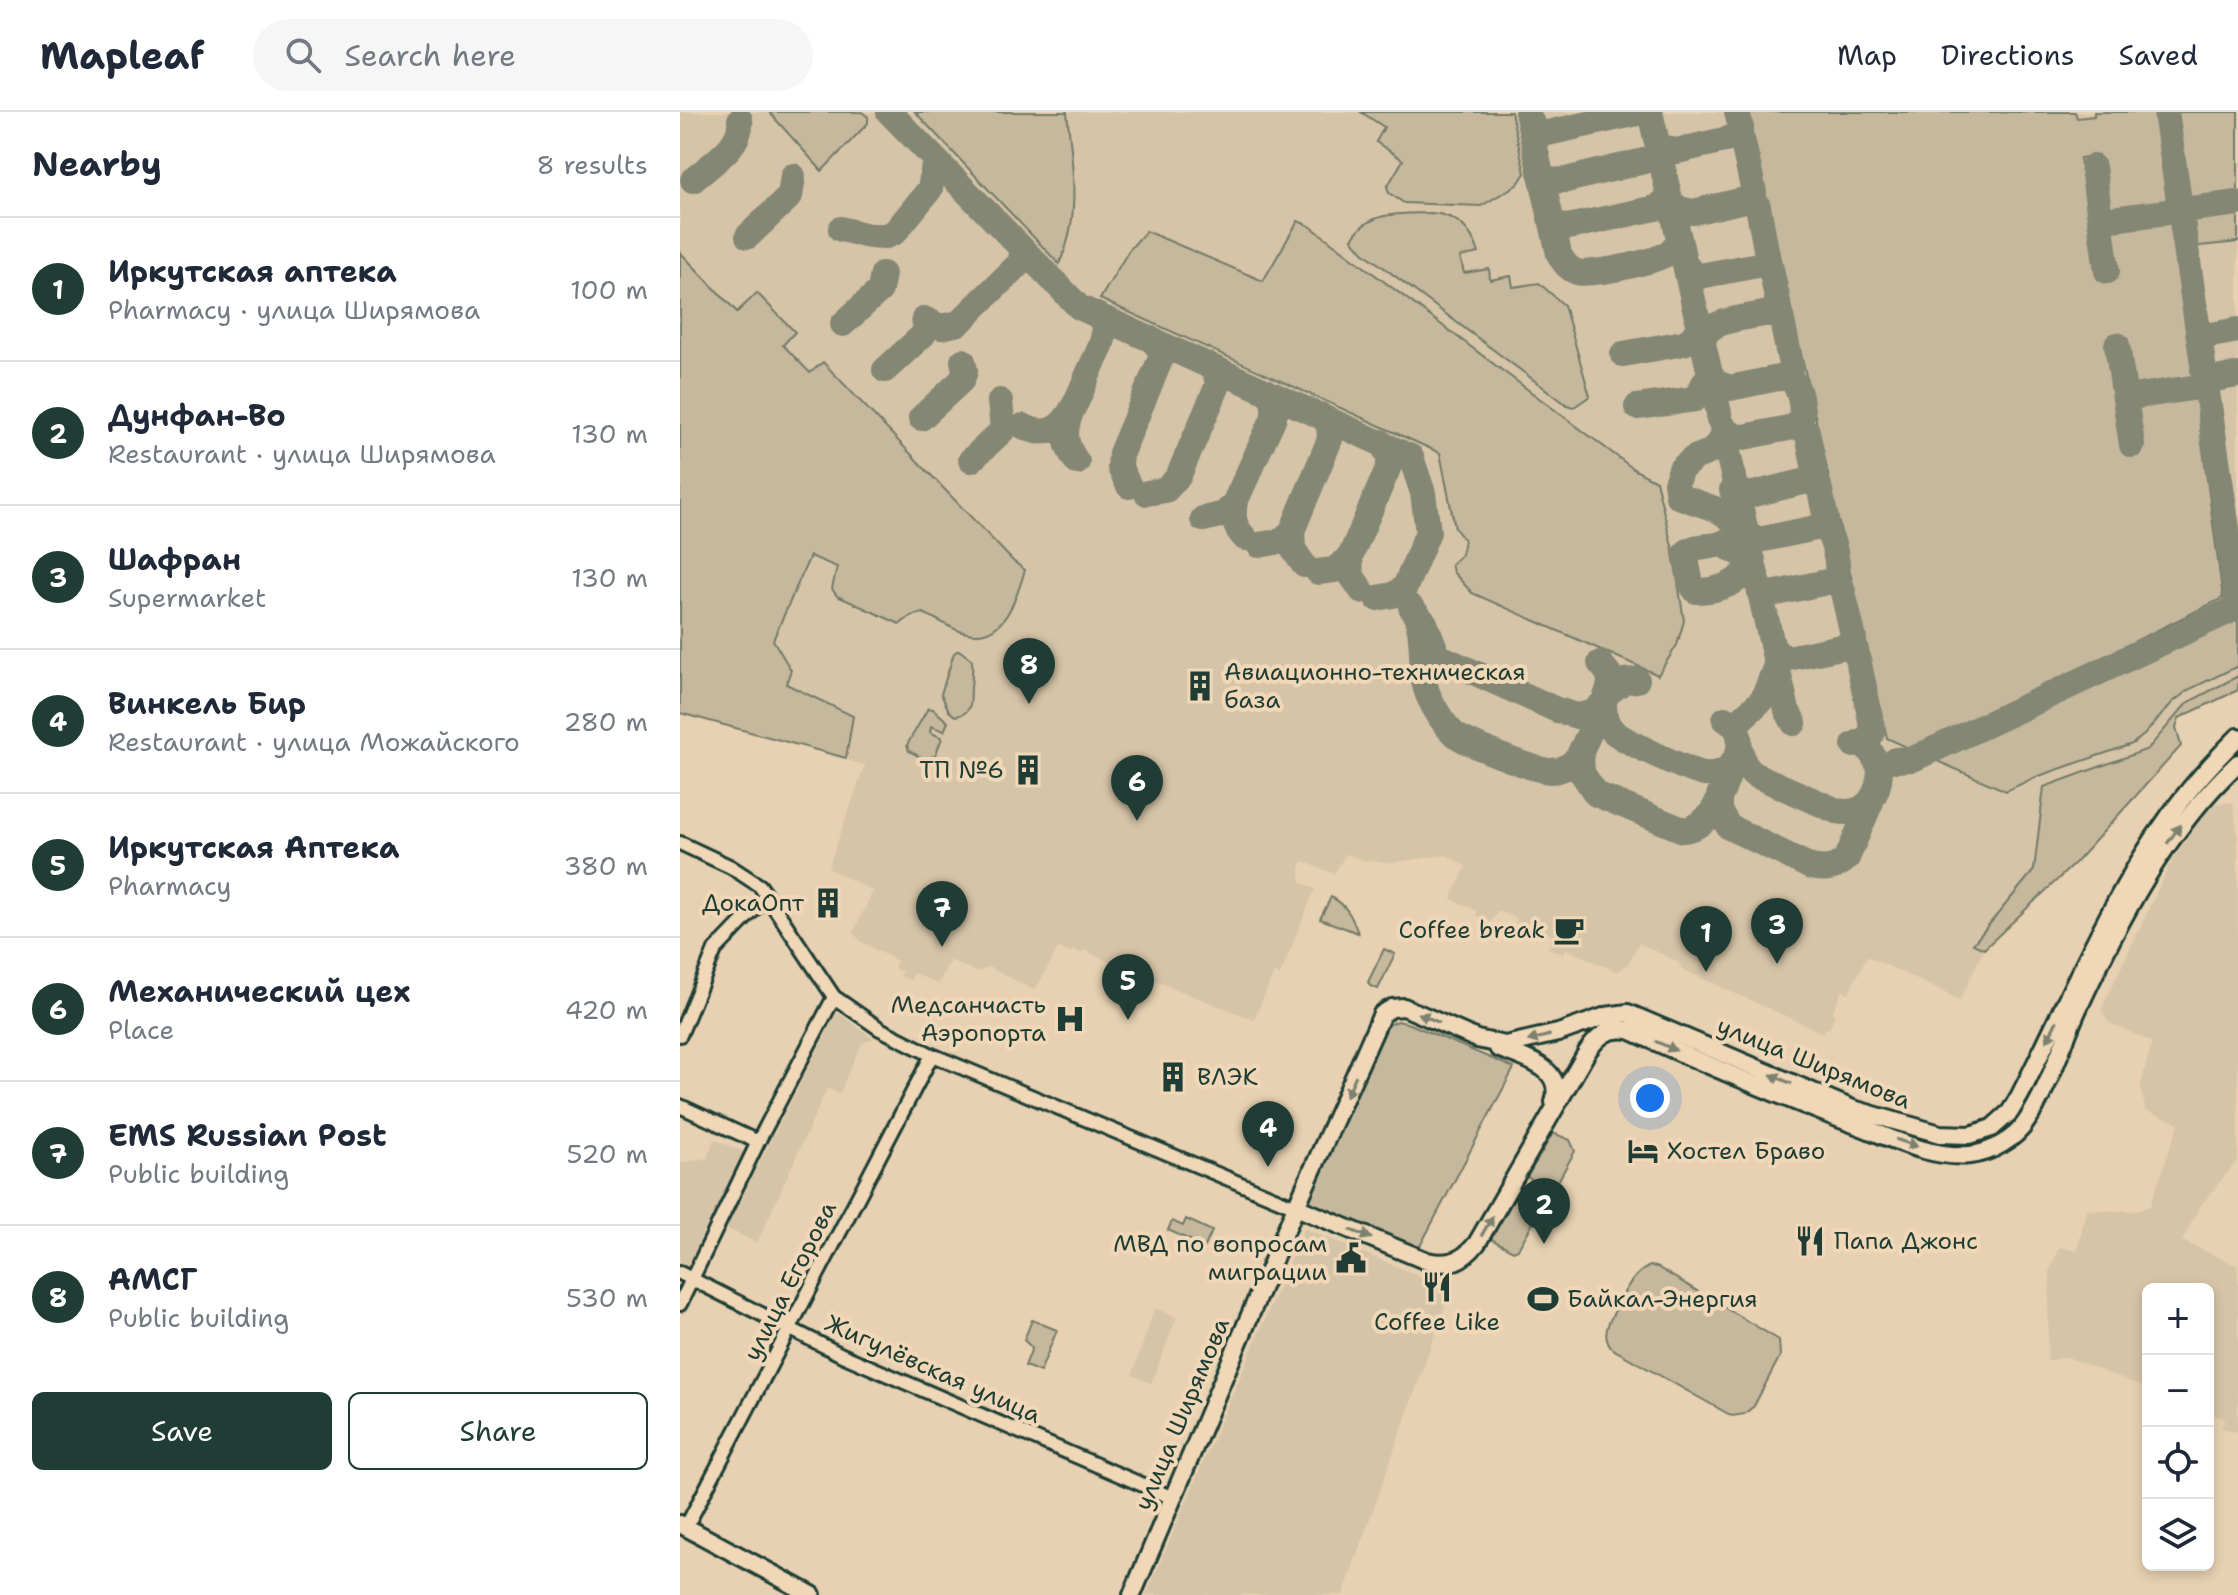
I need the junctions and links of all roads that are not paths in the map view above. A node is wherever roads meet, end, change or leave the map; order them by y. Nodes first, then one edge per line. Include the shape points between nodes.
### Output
1 (2238, 739) edge
2 (2238, 763) edge
3 (680, 843) edge
4 (766, 897) junction
5 (834, 997) junction
6 (680, 1035) edge
7 (1477, 1039) junction
8 (932, 1055) junction
9 (680, 1106) edge
10 (1551, 1115) junction
11 (758, 1142) junction
12 (1296, 1207) junction
13 (686, 1275) edge
14 (680, 1304) edge
15 (790, 1329) junction
16 (1173, 1498) junction
17 (683, 1526) edge
18 (812, 1595) edge
19 (1132, 1595) edge

1 -> 7 main road, улица Ширямова via 2171,814 2133,871 2010,1112 1983,1132 1940,1134 1853,1109 1628,1013 1513,1045
10 -> 2 main road, улица Ширямова via 1595,1041 1619,1029 1902,1142 1970,1155 2000,1145 2026,1123 2147,875 2187,816
3 - 4 street via 731,867 760,886
4 - 5 street
4 - 6 street via 715,950
5 - 8 street via 880,1029
5 - 11 street
7 - 10 main road via 1536,1062 1547,1072 1558,1091
7 -> 12 main road, улица Ширямова via 1404,1007 1382,1014
8 - 12 street
8 - 15 street, улица Егорова
9 - 11 street
12 -> 10 main road, улица Ширямова via 1427,1261 1460,1260 1477,1243
11 - 13 street
12 - 16 main road, улица Ширямова
13 - 14 street
13 - 15 street, Жигулёвская улица
15 - 16 street, Жигулёвская улица
15 - 17 street, улица Егорова
16 - 19 main road, улица Ширямова
17 - 18 main road

